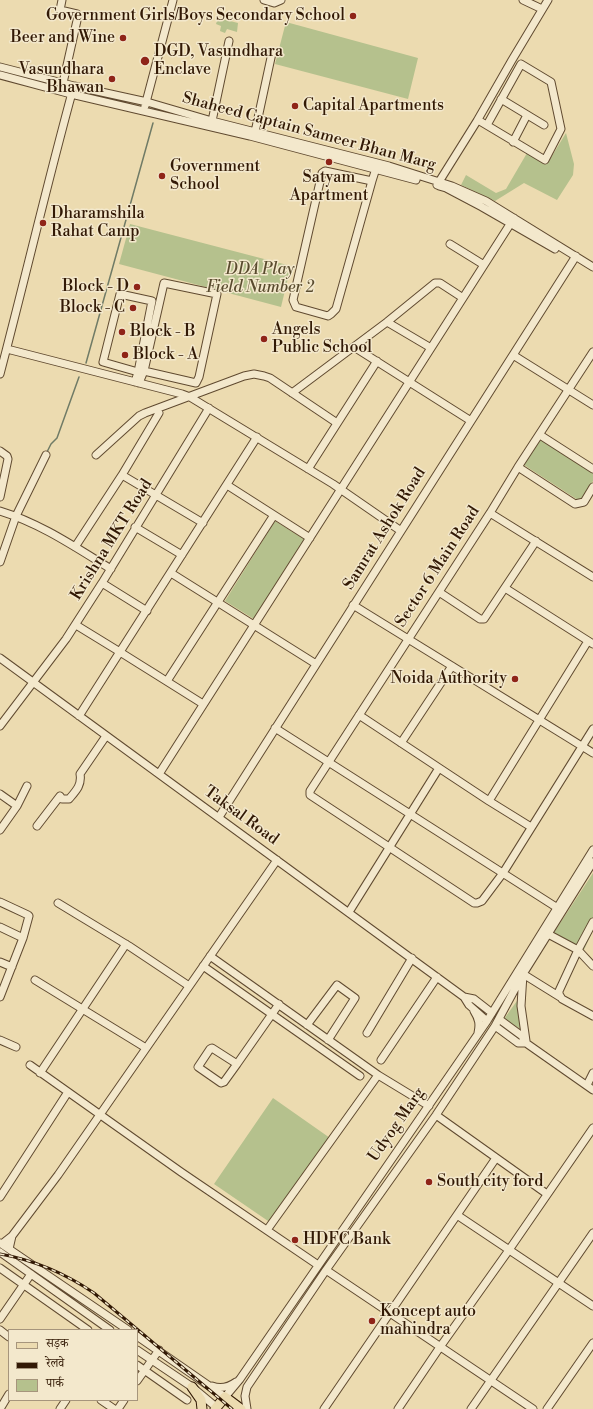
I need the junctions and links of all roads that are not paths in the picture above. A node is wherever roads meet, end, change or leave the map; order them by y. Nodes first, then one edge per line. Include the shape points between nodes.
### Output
1 (62, 0) edge
2 (173, 0) edge
3 (264, 0) edge
4 (281, 0) edge
5 (523, 0) edge
6 (548, 0) edge
7 (542, 10) junction
8 (229, 41) dead end
9 (272, 53) dead end
10 (0, 67) edge
11 (0, 75) edge
12 (63, 83) junction
13 (74, 86) junction
14 (72, 94) junction
15 (501, 99) junction
16 (147, 102) junction
17 (144, 110) junction
18 (527, 115) junction
19 (478, 120) junction
20 (212, 121) junction
21 (487, 125) junction
22 (544, 125) dead end
23 (255, 132) junction
24 (513, 142) junction
25 (298, 145) junction
26 (376, 166) junction
27 (372, 181) junction
28 (438, 184) junction
29 (512, 220) junction
30 (450, 244) dead end
31 (575, 258) junction
32 (484, 265) junction
33 (593, 266) edge
34 (593, 271) edge
35 (463, 298) junction
36 (387, 322) junction
37 (354, 347) junction
38 (7, 348) junction
39 (431, 348) junction
40 (593, 352) edge
41 (513, 355) junction
42 (377, 362) junction
43 (141, 371) junction
44 (0, 374) edge
45 (137, 382) junction
46 (409, 382) junction
47 (569, 390) junction
48 (292, 393) junction
49 (190, 397) junction
50 (593, 405) edge
51 (209, 408) junction
52 (159, 414) dead end
53 (471, 421) junction
54 (337, 423) junction
55 (540, 435) junction
56 (258, 438) junction
57 (0, 451) edge
58 (46, 454) dead end
59 (96, 455) dead end
60 (518, 467) junction
61 (308, 469) junction
62 (593, 469) edge
63 (122, 475) junction
64 (227, 485) junction
65 (593, 487) edge
66 (341, 489) junction
67 (156, 495) junction
68 (0, 497) edge
69 (0, 511) edge
70 (490, 513) junction
71 (274, 515) junction
72 (16, 516) junction
73 (203, 523) junction
74 (135, 527) junction
75 (401, 531) junction
76 (310, 538) junction
77 (536, 542) junction
78 (75, 547) junction
79 (182, 555) junction
80 (0, 562) edge
81 (110, 569) junction
82 (171, 573) junction
83 (593, 577) edge
84 (102, 583) junction
85 (505, 588) junction
86 (439, 592) junction
87 (218, 603) junction
88 (354, 605) junction
89 (147, 610) junction
90 (76, 625) junction
91 (254, 625) junction
92 (408, 639) junction
93 (591, 643) edge
94 (120, 652) junction
95 (0, 658) edge
96 (316, 664) junction
97 (452, 666) junction
98 (167, 681) junction
99 (33, 683) junction
100 (203, 704) junction
101 (359, 715) junction
102 (79, 716) junction
103 (539, 720) junction
104 (0, 726) edge
105 (275, 728) junction
106 (593, 729) edge
107 (106, 736) junction
108 (401, 743) junction
109 (582, 747) junction
110 (593, 753) edge
111 (329, 762) junction
112 (439, 768) junction
113 (159, 774) junction
114 (27, 786) dead end
115 (0, 794) edge
116 (489, 801) junction
117 (17, 806) junction
118 (410, 814) junction
119 (219, 816) junction
120 (3, 819) edge
121 (37, 826) dead end
122 (531, 827) junction
123 (0, 830) edge
124 (390, 847) junction
125 (593, 850) edge
126 (277, 860) junction
127 (593, 862) edge
128 (503, 873) junction
129 (0, 902) edge
130 (58, 903) dead end
131 (556, 908) junction
132 (349, 912) junction
133 (593, 922) edge
134 (0, 927) edge
135 (548, 934) junction
136 (23, 938) junction
137 (126, 944) junction
138 (578, 950) junction
139 (210, 956) junction
140 (412, 958) junction
141 (0, 962) edge
142 (203, 966) junction
143 (593, 966) edge
144 (12, 967) junction
145 (523, 974) junction
146 (437, 977) junction
147 (35, 980) dead end
148 (189, 986) junction
149 (464, 996) junction
150 (0, 997) edge
151 (560, 997) junction
152 (279, 1004) junction
153 (469, 1005) junction
154 (82, 1009) junction
155 (492, 1013) junction
156 (271, 1014) junction
157 (593, 1016) edge
158 (498, 1019) junction
159 (487, 1021) junction
160 (307, 1025) junction
161 (495, 1026) junction
162 (367, 1033) dead end
163 (477, 1035) junction
164 (0, 1040) edge
165 (328, 1040) junction
166 (526, 1043) junction
167 (16, 1047) dead end
168 (146, 1048) junction
169 (381, 1060) dead end
170 (237, 1064) junction
171 (30, 1065) dead end
172 (40, 1072) junction
173 (593, 1073) edge
174 (378, 1075) junction
175 (360, 1076) dead end
176 (590, 1087) edge
177 (68, 1092) junction
178 (429, 1106) junction
179 (100, 1114) junction
180 (436, 1115) junction
181 (593, 1128) edge
182 (496, 1158) junction
183 (547, 1194) junction
184 (0, 1197) edge
185 (457, 1215) junction
186 (267, 1230) junction
187 (593, 1234) edge
188 (12, 1236) junction
189 (1, 1244) edge
190 (9, 1249) junction
191 (509, 1250) junction
192 (0, 1252) edge
193 (318, 1265) junction
194 (0, 1268) edge
195 (326, 1270) junction
196 (31, 1274) junction
197 (559, 1283) junction
198 (23, 1284) junction
199 (593, 1306) edge
200 (390, 1312) junction
201 (0, 1319) edge
202 (87, 1329) edge
203 (109, 1329) edge
204 (127, 1329) edge
205 (0, 1330) edge
206 (8, 1336) edge
207 (138, 1337) edge
208 (593, 1343) edge
209 (440, 1347) junction
210 (159, 1350) junction
211 (138, 1351) edge
212 (152, 1361) junction
213 (138, 1366) edge
214 (145, 1370) junction
215 (240, 1379) junction
216 (138, 1380) edge
217 (490, 1381) junction
218 (208, 1385) junction
219 (192, 1387) junction
220 (8, 1396) edge
221 (225, 1397) junction
222 (187, 1400) dead end
223 (102, 1401) edge
224 (216, 1408) edge
225 (236, 1408) edge
226 (0, 1409) edge
227 (114, 1409) edge
228 (202, 1409) edge
229 (247, 1409) edge
230 (324, 1409) edge
231 (398, 1409) edge
232 (471, 1409) edge
233 (533, 1409) edge
234 (547, 1409) edge

1 - 12 street via 60,10 78,16
2 - 16 street
3 - 4 street via 274,3
5 - 7 street
6 - 7 street
7 - 19 street
8 - 20 street
9 - 23 street
10 - 12 street, Shaheed Captain Sameer Bhan Marg
11 - 14 street, Shaheed Captain Sameer Bhan Marg
12 - 13 street, Shaheed Captain Sameer Bhan Marg
13 - 14 street
13 - 16 street, Shaheed Captain Sameer Bhan Marg
14 - 17 street, Shaheed Captain Sameer Bhan Marg
14 - 38 street
15 - 18 street
15 - 21 street
15 - 24 street via 521,64 551,82 561,129 544,160
16 - 17 street
16 - 20 street, Shaheed Captain Sameer Bhan Marg
17 - 25 street, Shaheed Captain Sameer Bhan Marg
18 - 22 street
18 - 24 street
19 - 21 street
19 - 28 street
20 - 23 street, Shaheed Captain Sameer Bhan Marg
21 - 24 street
23 - 25 street, Shaheed Captain Sameer Bhan Marg
25 - 26 street, Shaheed Captain Sameer Bhan Marg
26 - 27 street
26 - 28 street, Shaheed Captain Sameer Bhan Marg
27 - 27 street via 336,309 328,316 296,307 293,300 322,173 325,171
28 - 29 street, Shaheed Captain Sameer Bhan Marg via 452,186 486,201
29 - 31 street, Shaheed Captain Sameer Bhan Marg
29 - 32 street
30 - 32 street
31 - 33 street, Shaheed Captain Sameer Bhan Marg
31 - 34 street, Shaheed Captain Sameer Bhan Marg
31 - 41 street, Samrat Ashok Road
32 - 35 street
35 - 36 street via 437,283
35 - 39 street
36 - 37 street
36 - 39 street
37 - 42 street
37 - 48 street
38 - 44 street
38 - 45 street
39 - 46 street
40 - 47 street, Sector 6 Main Road
41 - 47 street
41 - 53 street, Samrat Ashok Road
42 - 46 street
42 - 54 street
43 - 43 street via 104,362 120,294 152,301
43 - 43 street via 164,283 217,294 196,383
43 - 45 street
45 - 49 street
46 - 53 street
46 - 66 street
47 - 50 street
47 - 55 street, Sector 6 Main Road
48 - 49 street via 270,378 254,374 234,379
48 - 54 street
49 - 51 street
49 - 59 street via 142,415
51 - 56 street
51 - 67 street, Krishna MKT Road
52 - 63 street
53 - 75 street, Samrat Ashok Road
54 - 61 street
55 - 60 street, Sector 6 Main Road
55 - 62 street
56 - 61 street
56 - 64 street
57 - 68 street via 8,459
58 - 72 street
60 - 65 street via 576,504 584,502
60 - 70 street, Sector 6 Main Road
61 - 66 street
63 - 67 street
63 - 78 street
64 - 71 street
64 - 73 street
66 - 75 street
66 - 76 street
67 - 73 street
67 - 74 street, Krishna MKT Road
69 - 72 street
70 - 77 street
70 - 86 street, Sector 6 Main Road
71 - 76 street
71 - 87 street
72 - 78 street via 34,523
72 - 80 street
73 - 79 street
74 - 79 street
74 - 81 street, Krishna MKT Road
75 - 88 street, Samrat Ashok Road
76 - 91 street
77 - 83 street
77 - 85 street
78 - 81 street
79 - 82 street
81 - 84 street, Krishna MKT Road
82 - 87 street
82 - 89 street
84 - 89 street
84 - 90 street, Krishna MKT Road
85 - 86 street via 486,618 482,619
85 - 93 street
86 - 92 street, Sector 6 Main Road
87 - 91 street
87 - 98 street
88 - 92 street
88 - 96 street, Samrat Ashok Road
89 - 94 street
90 - 94 street
90 - 99 street, Krishna MKT Road
91 - 96 street
91 - 100 street
92 - 97 street
92 - 101 street, Sector 6 Main Road
93 - 103 street
94 - 98 street
94 - 102 street
95 - 99 street, Taksal Road
96 - 105 street, Samrat Ashok Road
97 - 103 street
97 - 108 street
98 - 100 street
99 - 102 street, Taksal Road
99 - 104 street, Krishna MKT Road
100 - 113 street
101 - 108 street
101 - 111 street, Sector 6 Main Road
102 - 107 street, Taksal Road
103 - 109 street
103 - 116 street
105 - 111 street
105 - 119 street, Samrat Ashok Road
106 - 109 street
107 - 113 street, Taksal Road
107 - 121 street via 80,774 78,789 69,799 62,799 60,796
108 - 112 street
109 - 110 street
109 - 122 street
111 - 118 street
111 - 124 street, Sector 6 Main Road via 310,791 311,796
112 - 116 street
112 - 118 street
113 - 119 street, Taksal Road
114 - 117 street
115 - 117 street
116 - 122 street
117 - 120 street
118 - 124 street
118 - 128 street
119 - 126 street, Taksal Road
120 - 123 street
122 - 128 street
124 - 128 street via 474,903 482,901
124 - 132 street
125 - 131 street, Udyog Marg
126 - 132 street, Taksal Road
126 - 139 street
127 - 135 street, Udyog Marg
128 - 131 street
129 - 136 street via 28,915
130 - 137 street
131 - 155 street, Udyog Marg
132 - 140 street, Taksal Road
133 - 138 street
134 - 136 street
135 - 138 street
135 - 145 street, Udyog Marg
136 - 144 street
137 - 148 street
137 - 154 street
138 - 143 street
138 - 151 street via 559,991
139 - 142 street
139 - 152 street
140 - 146 street, Taksal Road
140 - 162 street
141 - 144 street
142 - 148 street
142 - 156 street
144 - 150 street
145 - 151 street
145 - 158 street, Udyog Marg
145 - 166 street via 521,1006
146 - 149 street, Taksal Road
146 - 169 street
147 - 154 street
148 - 168 street
149 - 153 street, Taksal Road
149 - 155 street, Taksal Road via 474,999
151 - 157 street
152 - 156 street
152 - 160 street
153 - 159 street, Taksal Road
153 - 163 street via 479,1020
154 - 168 street
154 - 172 street
155 - 159 street, Udyog Marg
156 - 170 street
156 - 175 street
158 - 161 street, Udyog Marg
158 - 166 street via 522,1036
159 - 163 street, Udyog Marg
160 - 165 street
160 - 165 street via 337,985 355,998
161 - 166 street via 518,1043
161 - 180 street, Udyog Marg
163 - 178 street, Udyog Marg
164 - 167 street
165 - 174 street
166 - 176 street
168 - 179 street
170 - 170 street via 212,1048 198,1068 222,1083
171 - 172 street
172 - 177 street
173 - 176 street
174 - 178 street
174 - 186 street
177 - 179 street
177 - 184 street
178 - 193 street, Udyog Marg
179 - 186 street
179 - 188 street
180 - 182 street
180 - 195 street, Udyog Marg
181 - 183 street
182 - 183 street
182 - 185 street
183 - 191 street
185 - 191 street
185 - 200 street
186 - 193 street
187 - 197 street
188 - 189 street
188 - 190 street
189 - 190 street
190 - 204 street
191 - 197 street
191 - 209 street
192 - 196 street
193 - 215 street, Udyog Marg
194 - 198 street
195 - 200 street
195 - 229 street, Udyog Marg via 247,1387
196 - 198 street
196 - 203 street
197 - 199 street
197 - 217 street
198 - 201 street
198 - 202 street
200 - 209 street
200 - 230 street
205 - 206 street
207 - 210 street
208 - 234 street
209 - 217 street
209 - 231 street
210 - 212 street
210 - 218 street
211 - 212 street
212 - 214 street
212 - 219 street
213 - 214 street
214 - 216 street
214 - 222 street
215 - 218 street via 225,1387
215 - 221 street, Udyog Marg
217 - 232 street
217 - 233 street
218 - 221 street
219 - 224 street
219 - 228 main road via 201,1400
220 - 226 street
221 - 224 main road, Udyog Marg
221 - 225 main road
223 - 227 street

